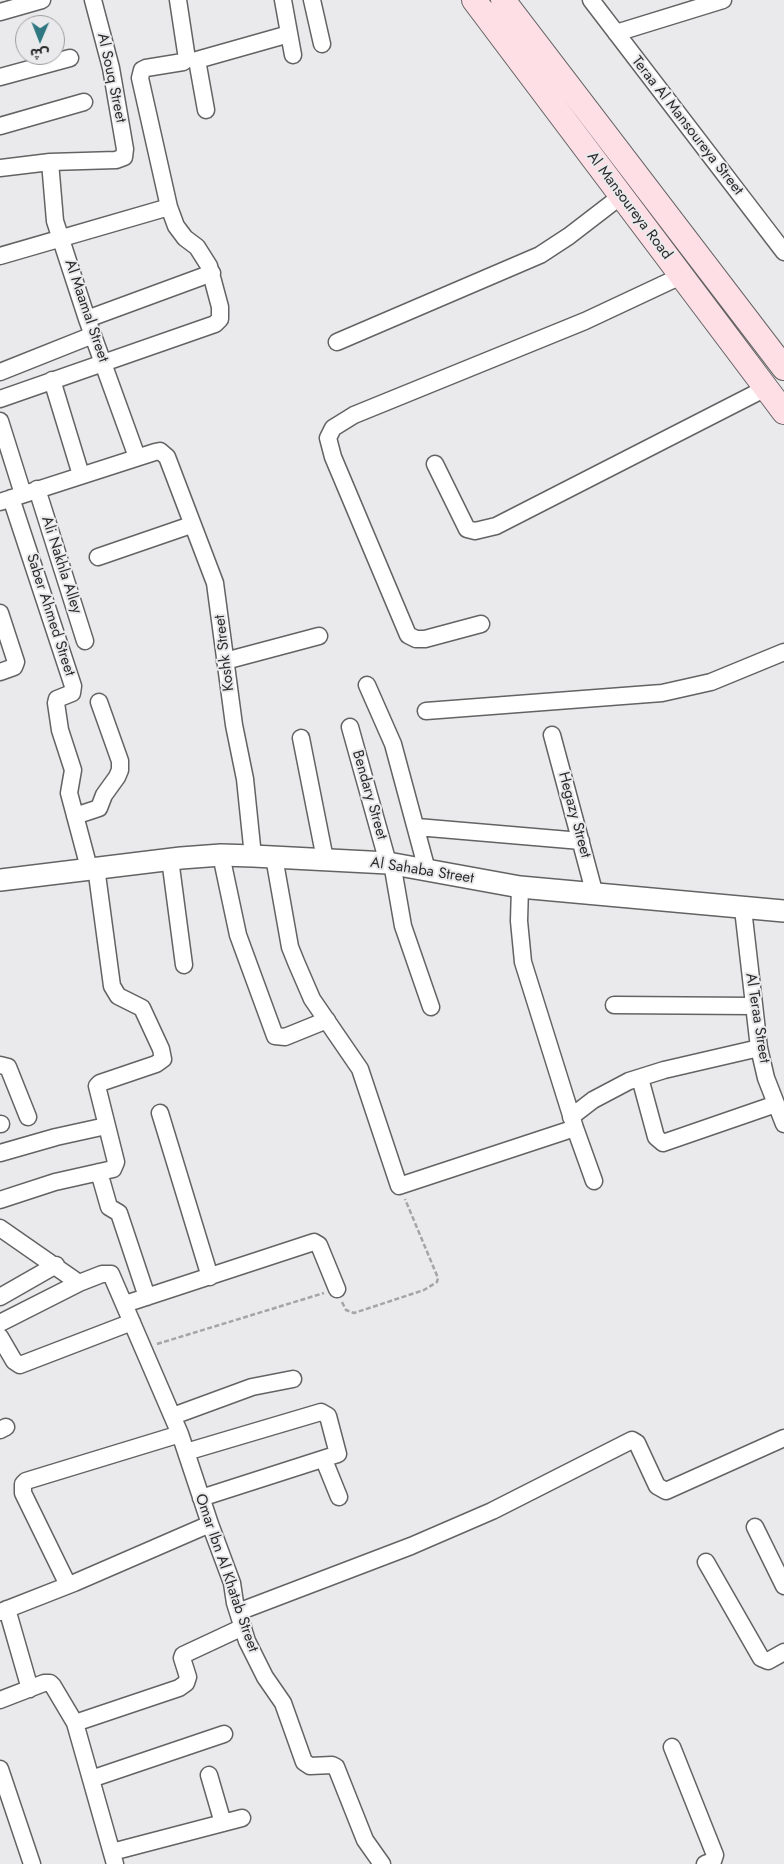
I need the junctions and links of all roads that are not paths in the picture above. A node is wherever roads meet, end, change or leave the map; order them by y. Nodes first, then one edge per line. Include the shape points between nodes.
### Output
1 (42, 0) edge
2 (93, 0) edge
3 (178, 0) edge
4 (283, 0) edge
5 (312, 0) edge
6 (474, 0) edge
7 (503, 0) edge
8 (591, 0) edge
9 (723, 0) edge
10 (0, 12) edge
11 (290, 34) junction
12 (616, 34) junction
13 (322, 44) dead end
14 (293, 55) dead end
15 (70, 58) dead end
16 (0, 76) edge
17 (84, 102) dead end
18 (206, 110) dead end
19 (0, 126) edge
20 (50, 162) junction
21 (0, 168) edge
22 (621, 196) junction
23 (169, 207) junction
24 (61, 238) junction
25 (784, 252) edge
26 (0, 256) edge
27 (212, 273) junction
28 (713, 275) junction
29 (686, 283) junction
30 (87, 319) junction
31 (93, 336) junction
32 (337, 342) dead end
33 (103, 363) junction
34 (784, 368) edge
35 (0, 372) edge
36 (52, 380) junction
37 (766, 388) junction
38 (0, 400) edge
39 (784, 412) edge
40 (0, 421) edge
41 (137, 457) junction
42 (435, 464) dead end
43 (81, 475) junction
44 (18, 496) edge
45 (192, 525) junction
46 (98, 557) dead end
47 (0, 613) edge
48 (481, 624) dead end
49 (319, 636) dead end
50 (85, 641) dead end
51 (784, 652) edge
52 (225, 661) junction
53 (0, 672) edge
54 (366, 685) dead end
55 (99, 702) dead end
56 (426, 711) dead end
57 (350, 727) dead end
58 (552, 734) dead end
59 (301, 738) dead end
60 (75, 816) junction
61 (417, 827) junction
62 (580, 840) junction
63 (222, 855) junction
64 (263, 856) junction
65 (170, 859) junction
66 (325, 860) junction
67 (390, 863) junction
68 (92, 867) junction
69 (427, 870) junction
70 (0, 880) edge
71 (520, 888) junction
72 (596, 895) junction
73 (744, 909) junction
74 (784, 912) edge
75 (184, 965) dead end
76 (614, 1005) dead end
77 (753, 1006) junction
78 (431, 1007) dead end
79 (327, 1020) junction
80 (759, 1048) junction
81 (0, 1065) edge
82 (640, 1078) junction
83 (776, 1104) junction
84 (160, 1113) dead end
85 (28, 1117) dead end
86 (573, 1123) junction
87 (784, 1124) edge
88 (106, 1126) junction
89 (0, 1153) edge
90 (99, 1172) junction
91 (594, 1181) dead end
92 (0, 1200) edge
93 (0, 1228) edge
94 (56, 1266) junction
95 (210, 1277) junction
96 (79, 1283) junction
97 (337, 1289) dead end
98 (0, 1297) edge
99 (146, 1297) junction
100 (125, 1304) junction
101 (132, 1322) junction
102 (0, 1323) edge
103 (0, 1337) edge
104 (293, 1379) dead end
105 (173, 1416) junction
106 (180, 1434) junction
107 (784, 1438) edge
108 (186, 1452) junction
109 (324, 1460) junction
110 (339, 1497) dead end
111 (201, 1498) junction
112 (210, 1524) junction
113 (755, 1527) dead end
114 (706, 1562) dead end
115 (68, 1585) junction
116 (784, 1586) edge
117 (4, 1611) edge
118 (240, 1619) junction
119 (784, 1652) edge
120 (30, 1688) junction
121 (0, 1700) edge
122 (75, 1722) junction
123 (224, 1734) dead end
124 (672, 1747) dead end
125 (0, 1769) edge
126 (209, 1775) dead end
127 (91, 1779) junction
128 (242, 1818) dead end
129 (223, 1823) junction
130 (113, 1858) edge
131 (32, 1864) edge
132 (382, 1864) edge
133 (705, 1864) edge

1 - 10 street
2 - 20 street, Al Souq Street via 112,68 124,157
3 - 23 street via 187,59 146,68 140,78
4 - 11 street
5 - 13 street
6 - 22 main road, Al Mansoureya Road
7 - 28 main road, Al Mansoureya Road
8 - 12 street, Teraa Al Mansoureya Street
9 - 12 street
11 - 14 street
11 - 18 street via 197,60
12 - 25 street, Teraa Al Mansoureya Street
15 - 16 street
17 - 19 street
20 - 21 street
20 - 24 street, Al Maamal Street via 53,206
22 - 29 main road, Al Mansoureya Road
22 - 32 street via 540,256
23 - 24 street
23 - 27 street via 176,226 202,253
24 - 26 street
24 - 30 street, Al Maamal Street
27 - 30 street
27 - 33 street via 222,313 215,324
28 - 29 main road
28 - 34 main road, Al Mansoureya Road
29 - 37 main road, Al Mansoureya Road
29 - 48 street via 354,415 333,428 328,438 333,457 408,635 425,639
30 - 31 street, Al Maamal Street
31 - 33 street, Al Maamal Street
31 - 35 street
33 - 36 street
33 - 41 street, Al Maamal Street
36 - 38 street
36 - 43 street
37 - 39 main road, Al Mansoureya Road
37 - 42 street via 496,526 475,531 467,529
40 - 44 street
41 - 43 street
41 - 45 street, Koshk Street via 160,452 167,457
43 - 44 street
44 - 50 street, Ali Nakhla Alley
44 - 60 street, Saber Ahmed Street via 73,686 72,693 57,699 56,704 60,730 73,770 69,792
45 - 46 street
45 - 52 street, Koshk Street via 215,583
47 - 53 street via 16,662 14,667
49 - 52 street
51 - 56 street via 711,682 653,694
52 - 64 street, Koshk Street via 245,779
54 - 61 street via 393,744
55 - 60 street via 120,761 120,770 99,808
57 - 67 street, Bendary Street
58 - 62 street, Hegazy Street
59 - 66 street
60 - 68 street, Saber Ahmed Street
61 - 62 street
61 - 69 street
62 - 72 street, Hegazy Street
63 - 64 street, Al Sahaba Street
63 - 65 street, Al Sahaba Street
63 - 79 street via 237,930 274,1036 285,1037
64 - 66 street, Al Sahaba Street
64 - 79 street, Koshk Street via 290,947 312,999
65 - 68 street, Al Sahaba Street
65 - 75 street
66 - 67 street, Al Sahaba Street
67 - 69 street, Al Sahaba Street
67 - 78 street, Bendary Street via 403,926
68 - 70 street, Al Sahaba Street
68 - 88 street, Saber Ahmed Street via 112,986 118,996 142,1008 162,1054 161,1062 98,1085
69 - 71 street, Al Sahaba Street
71 - 72 street, Al Sahaba Street
71 - 86 street via 523,962
72 - 73 street, Al Sahaba Street
73 - 74 street, Al Sahaba Street
73 - 77 street, Al Teraa Street
76 - 77 street
77 - 80 street, Al Teraa Street
79 - 86 street, Koshk Street via 360,1069 399,1186
80 - 82 street
80 - 83 street, Al Teraa Street
81 - 85 street via 8,1067
82 - 83 street via 656,1137 663,1143
82 - 86 street via 605,1093
83 - 87 street, Al Teraa Street
84 - 95 street
86 - 91 street
88 - 89 street
88 - 90 street via 115,1166
90 - 92 street
90 - 99 street via 108,1207 119,1213
93 - 94 street
94 - 96 street
94 - 98 street
95 - 97 street via 314,1242 319,1245
95 - 99 street
96 - 100 street, Omar Ibn Al Khatab Street via 108,1272
96 - 102 street
99 - 100 street
100 - 101 street, Omar Ibn Al Khatab Street
101 - 103 street via 20,1366
101 - 105 street, Omar Ibn Al Khatab Street
104 - 105 street via 252,1388
105 - 106 street, Omar Ibn Al Khatab Street
106 - 108 street, Omar Ibn Al Khatab Street
106 - 115 street via 23,1484 23,1493
107 - 118 street via 666,1491 657,1486 637,1443 632,1440 474,1519
108 - 109 street via 321,1412 328,1414 339,1451
108 - 111 street, Omar Ibn Al Khatab Street
109 - 110 street
109 - 111 street
111 - 112 street, Omar Ibn Al Khatab Street
112 - 115 street
112 - 118 street, Omar Ibn Al Khatab Street via 232,1583
113 - 116 street
114 - 119 street via 761,1658 768,1661
115 - 117 street
117 - 120 street
118 - 122 street via 183,1655 188,1677 179,1688
118 - 132 street, Omar Ibn Al Khatab Street via 257,1662 283,1703 304,1762 310,1766 332,1765 339,1770 365,1840
120 - 121 street
120 - 122 street via 50,1683
122 - 127 street
123 - 127 street
124 - 133 street via 715,1855 713,1861
125 - 131 street
126 - 129 street
127 - 130 street
128 - 129 street
129 - 130 street

